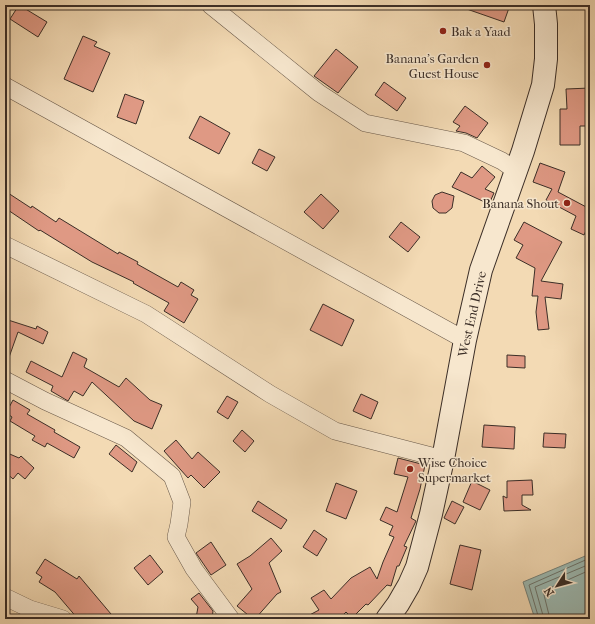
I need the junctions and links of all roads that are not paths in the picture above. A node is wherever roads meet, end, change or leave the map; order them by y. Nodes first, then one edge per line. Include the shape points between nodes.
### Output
1 (210, 5) edge
2 (544, 5) edge
3 (5, 86) edge
4 (515, 170) junction
5 (5, 245) edge
6 (465, 340) junction
7 (5, 380) edge
8 (443, 459) junction
9 (5, 597) edge
10 (63, 619) edge
11 (231, 619) edge
12 (387, 619) edge

1 - 4 street via 319,93 365,123 464,143 502,160
2 - 4 main road, West End Drive via 546,59 543,85
3 - 6 street
4 - 6 main road, West End Drive via 481,270
5 - 8 street via 146,314 270,394 335,432
6 - 8 main road, West End Drive
7 - 11 street via 126,438 172,476 182,502 176,537 194,569
8 - 12 main road, West End Drive via 416,567 409,585
9 - 10 street via 30,609

